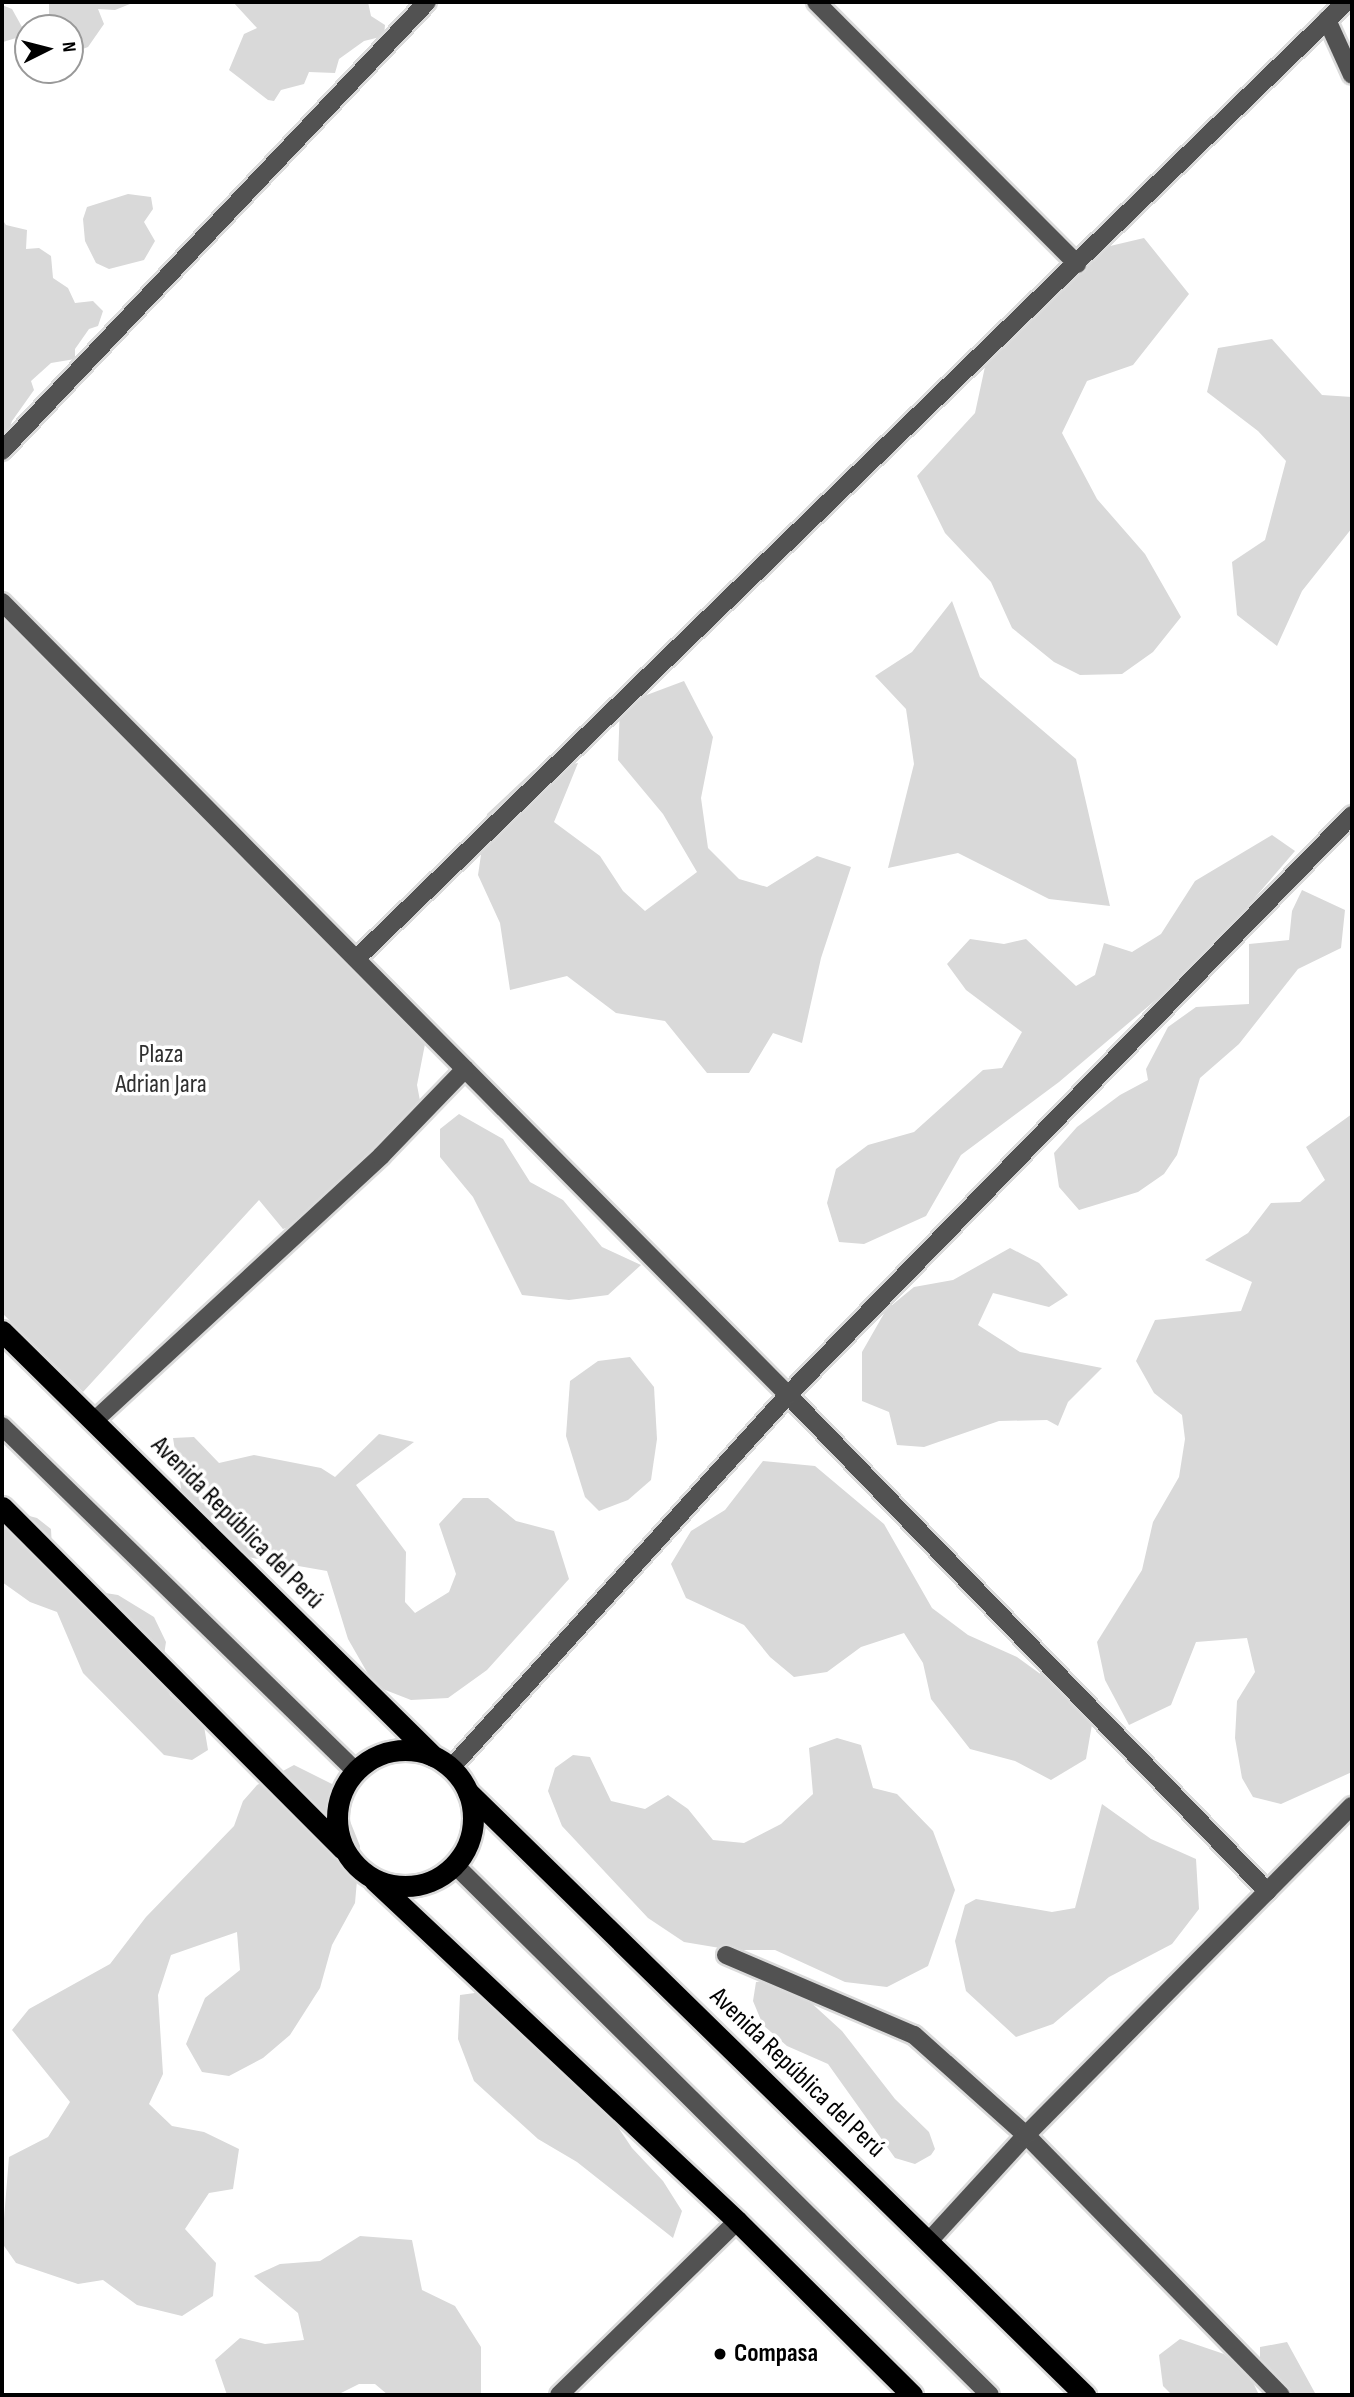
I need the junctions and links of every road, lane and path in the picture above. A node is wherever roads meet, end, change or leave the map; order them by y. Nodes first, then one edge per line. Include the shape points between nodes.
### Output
1 (427, 2) edge
2 (816, 2) edge
3 (1346, 2) edge
4 (1327, 20) junction
5 (1352, 75) edge
6 (1077, 264) junction
7 (2, 451) edge
8 (2, 602) edge
9 (1352, 816) edge
10 (356, 959) junction
11 (465, 1069) junction
12 (2, 1331) edge
13 (788, 1395) junction
14 (94, 1421) junction
15 (2, 1426) edge
16 (2, 1507) edge
17 (433, 1756) junction
18 (451, 1768) junction
19 (355, 1771) junction
20 (468, 1792) junction
21 (1352, 1806) edge
22 (343, 1849) junction
23 (455, 1865) junction
24 (374, 1880) junction
25 (1267, 1891) junction
26 (726, 1955) dead end
27 (1026, 2135) junction
28 (737, 2221) junction
29 (929, 2241) junction
30 (559, 2395) edge
31 (912, 2395) edge
32 (990, 2395) edge
33 (1085, 2395) edge
34 (1281, 2395) edge

1 - 7 street
2 - 6 street
3 - 4 street
4 - 5 street
4 - 6 street
6 - 10 street
8 - 10 street
9 - 13 street
10 - 11 street
11 - 13 street
11 - 14 street via 381,1156
12 - 14 highway, Avenida República del Perú
13 - 18 street
13 - 25 street
14 - 17 highway, Avenida República del Perú
15 - 19 street
16 - 22 highway
17 - 18 highway
17 - 19 highway via 392,1751
18 - 20 highway
19 - 22 highway via 337,1808
20 - 23 highway via 473,1815 470,1838
20 - 29 highway, Avenida República del Perú
21 - 25 street
22 - 24 highway
23 - 24 highway via 421,1885 397,1887
23 - 32 street
24 - 28 highway
25 - 27 street
26 - 27 street via 914,2035
27 - 29 street
27 - 34 street
28 - 30 street
28 - 31 highway
29 - 33 highway, Avenida República del Perú

